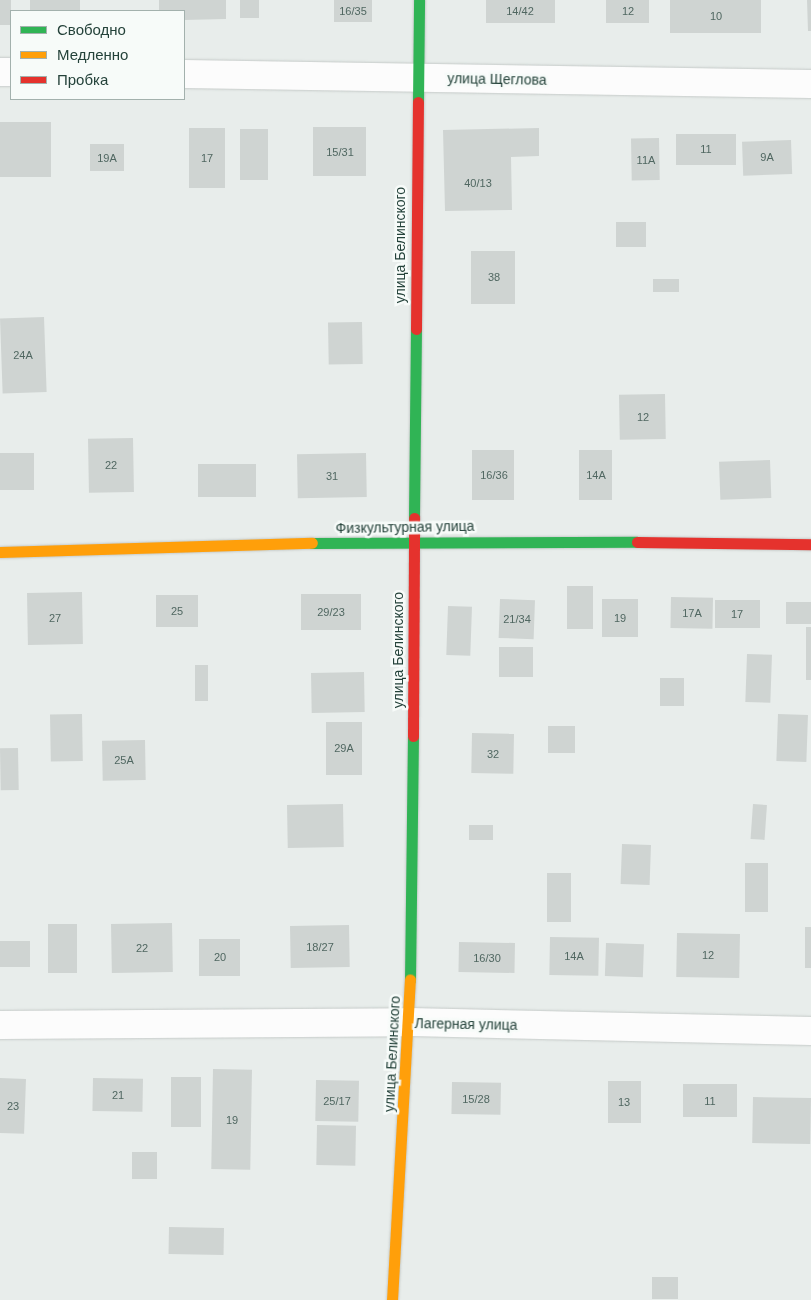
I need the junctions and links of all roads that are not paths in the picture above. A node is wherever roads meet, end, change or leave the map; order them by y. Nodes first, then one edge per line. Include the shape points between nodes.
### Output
1 (419, 0) edge
2 (185, 74) edge
3 (415, 77) junction
4 (811, 84) edge
5 (414, 540) junction
6 (811, 544) edge
7 (0, 552) edge
8 (410, 1022) junction
9 (0, 1025) edge
10 (811, 1031) edge
11 (392, 1300) edge

1 - 3 street, улица Белинского
2 - 3 street, улица Щеглова
3 - 4 street, улица Щеглова
3 - 5 street, улица Белинского
5 - 6 street, Физкультурная улица
5 - 7 street, Физкультурная улица
5 - 8 street, улица Белинского
8 - 9 street, Лагерная улица
8 - 10 street, Лагерная улица
8 - 11 street, улица Белинского

